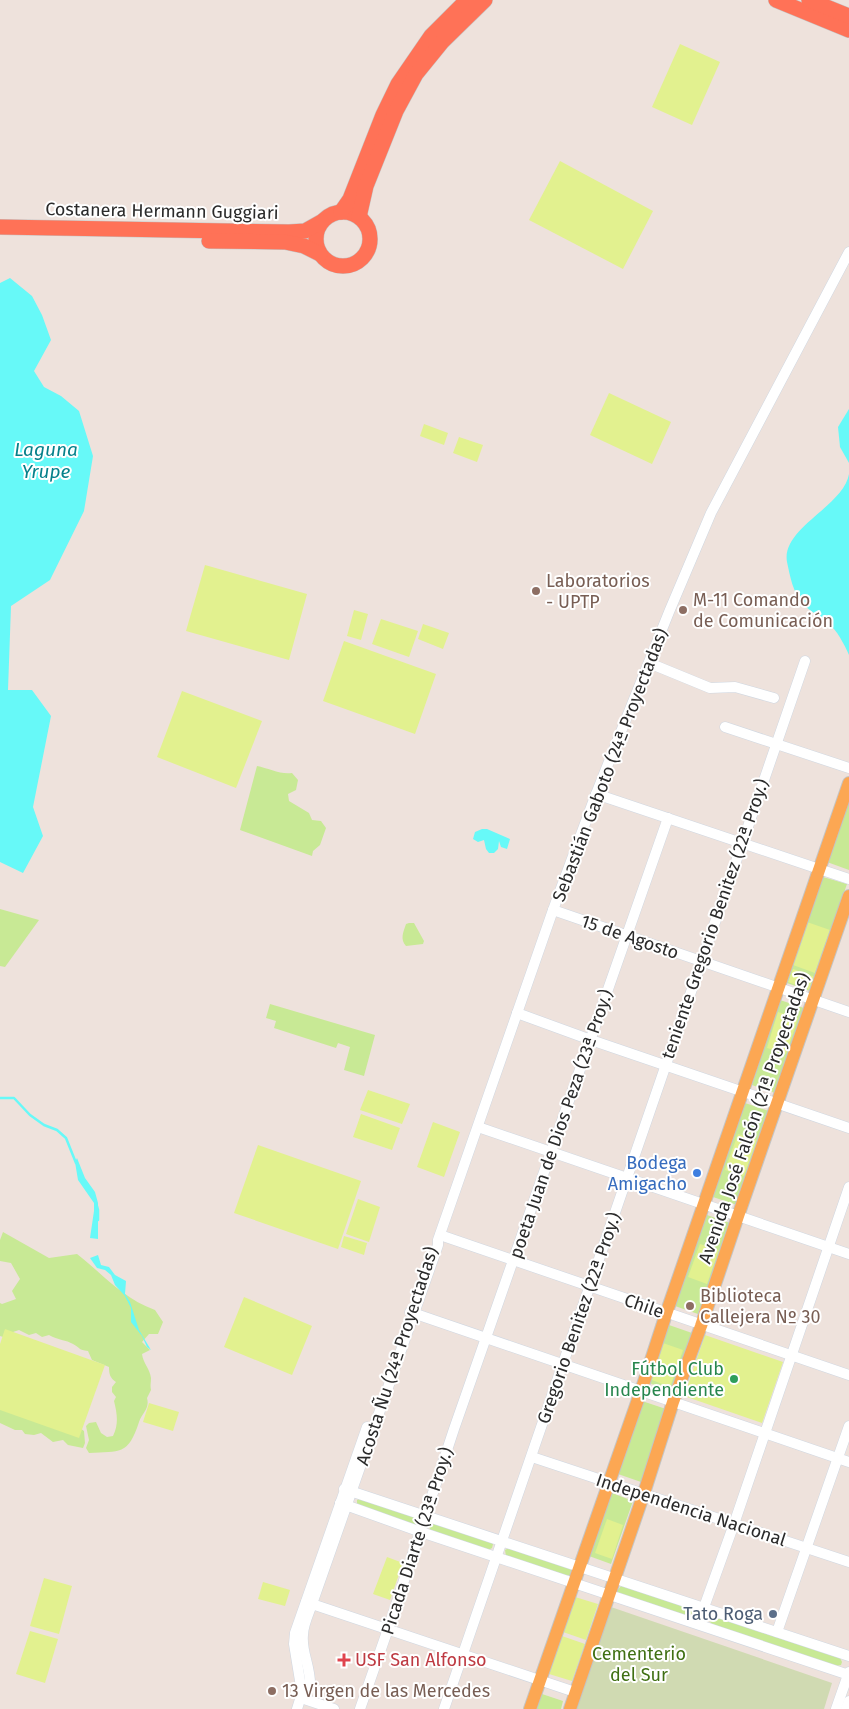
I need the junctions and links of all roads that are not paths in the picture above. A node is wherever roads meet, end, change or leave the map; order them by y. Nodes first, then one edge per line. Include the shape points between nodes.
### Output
1 (467, 0) edge
2 (485, 0) edge
3 (776, 0) edge
4 (809, 0) edge
5 (849, 16) edge
6 (849, 30) edge
7 (341, 212) junction
8 (359, 217) junction
9 (321, 222) junction
10 (0, 227) edge
11 (0, 237) edge
12 (849, 252) edge
13 (320, 254) junction
14 (805, 661) dead end
15 (649, 663) junction
16 (774, 698) dead end
17 (725, 728) dead end
18 (776, 743) junction
19 (849, 768) edge
20 (849, 783) edge
21 (596, 794) junction
22 (668, 818) junction
23 (742, 843) junction
24 (820, 869) junction
25 (849, 879) edge
26 (849, 896) edge
27 (554, 910) junction
28 (627, 936) junction
29 (701, 961) junction
30 (778, 988) junction
31 (813, 1000) junction
32 (849, 1012) edge
33 (517, 1013) junction
34 (591, 1040) junction
35 (665, 1065) junction
36 (742, 1091) junction
37 (777, 1103) junction
38 (478, 1127) junction
39 (849, 1128) edge
40 (551, 1152) junction
41 (626, 1178) junction
42 (849, 1187) edge
43 (704, 1204) junction
44 (738, 1216) junction
45 (439, 1238) junction
46 (828, 1247) junction
47 (849, 1254) edge
48 (514, 1261) junction
49 (589, 1287) junction
50 (411, 1312) junction
51 (666, 1314) junction
52 (702, 1326) junction
53 (486, 1338) junction
54 (791, 1356) junction
55 (562, 1364) junction
56 (849, 1375) edge
57 (641, 1391) junction
58 (673, 1402) junction
59 (849, 1426) edge
60 (454, 1429) joint
61 (765, 1433) junction
62 (532, 1458) junction
63 (838, 1458) junction
64 (849, 1462) edge
65 (609, 1482) junction
66 (348, 1490) junction
67 (644, 1494) junction
68 (343, 1504) junction
69 (426, 1516) junction
70 (734, 1524) junction
71 (421, 1532) junction
72 (503, 1541) junction
73 (807, 1548) junction
74 (497, 1557) junction
75 (849, 1562) edge
76 (580, 1566) junction
77 (615, 1578) junction
78 (574, 1583) junction
79 (609, 1594) junction
80 (308, 1603) junction
81 (704, 1608) junction
82 (698, 1624) junction
83 (388, 1629) junction
84 (777, 1632) junction
85 (463, 1655) junction
86 (849, 1656) edge
87 (849, 1674) edge
88 (540, 1681) junction
89 (576, 1692) junction
90 (302, 1696) junction
91 (849, 1700) edge
92 (297, 1709) edge
93 (334, 1709) edge
94 (360, 1709) edge
95 (444, 1709) edge
96 (530, 1709) edge
97 (570, 1709) edge
98 (836, 1709) edge
99 (846, 1709) edge

1 - 7 highway via 431,36 398,84 350,199
2 - 8 highway via 442,42 416,74 396,111 366,186
3 - 6 highway
4 - 5 highway
7 - 8 highway
7 - 9 highway
8 - 13 highway via 369,231 369,248 365,256 358,262 342,266 326,261
9 - 10 highway, Costanera Hermann Guggiari via 305,231 289,232
9 - 13 highway via 316,238
11 - 13 highway, Costanera Hermann Guggiari via 285,242
12 - 15 street, Sebastián Gaboto (24ª Proyectadas) via 711,513
14 - 18 street, teniente Gregorio Benitez (22ª Proy.)
15 - 16 street via 710,688 735,687
15 - 21 street, Sebastián Gaboto (24ª Proyectadas)
17 - 18 street
18 - 19 street
18 - 23 street, teniente Gregorio Benitez (22ª Proy.)
20 - 24 main road, Avenida José Falcón (21ª Proyectadas)
21 - 22 street
21 - 27 street, Sebastián Gaboto (24ª Proyectadas)
22 - 23 street
22 - 28 street, poeta Juan de Dios Peza (23ª Proy.)
23 - 24 street
23 - 29 street, teniente Gregorio Benitez (22ª Proy.)
24 - 25 street
24 - 30 main road, Avenida José Falcón (21ª Proyectadas)
26 - 31 main road, Avenida José Falcón (21ª Proyectadas)
27 - 28 street, 15 de Agosto
27 - 33 street, Sebastián Gaboto (24ª Proyectadas)
28 - 29 street, 15 de Agosto
28 - 34 street, poeta Juan de Dios Peza (23ª Proy.)
29 - 30 street, 15 de Agosto
29 - 35 street, teniente Gregorio Benitez (22ª Proy.)
30 - 31 street, 15 de Agosto
30 - 36 main road, Avenida José Falcón (21ª Proyectadas)
31 - 32 street, 15 de Agosto
31 - 37 main road, Avenida José Falcón (21ª Proyectadas)
33 - 34 street
33 - 38 street, Sebastián Gaboto (24ª Proyectadas)
34 - 35 street
34 - 40 street, poeta Juan de Dios Peza (23ª Proy.)
35 - 36 street
35 - 41 street, teniente Gregorio Benitez (22ª Proy.)
36 - 37 street
36 - 43 main road, Avenida José Falcón (21ª Proyectadas)
37 - 39 street
37 - 44 main road, Avenida José Falcón (21ª Proyectadas)
38 - 40 street
38 - 45 street
40 - 41 street
40 - 48 street, poeta Juan de Dios Peza (23ª Proy.)
41 - 43 street
41 - 49 street, Gregorio Benitez (22ª Proy.)
42 - 46 street
43 - 44 street
43 - 51 main road, Avenida José Falcón (21ª Proyectadas)
44 - 46 street
44 - 52 main road, Avenida José Falcón (21ª Proyectadas)
45 - 48 street, Chile
45 - 50 street, Acosta Ñu (24ª Proyectadas)
46 - 47 street
46 - 54 street
48 - 49 street, Chile
48 - 53 street, poeta Juan de Dios Peza (23ª Proy.)
49 - 51 street, Chile
49 - 55 street, Gregorio Benitez (22ª Proy.)
50 - 53 street
50 - 66 street, Acosta Ñu (24ª Proyectadas)
51 - 52 street, Chile
51 - 57 main road, Avenida José Falcón (21ª Proyectadas)
52 - 54 street, Chile
52 - 58 main road, Avenida José Falcón (21ª Proyectadas)
53 - 55 street
53 - 60 street, poeta Juan de Dios Peza (23ª Proy.)
54 - 56 street, Chile
54 - 61 street
55 - 57 street
55 - 62 street, Gregorio Benitez (22ª Proy.)
57 - 58 street
57 - 65 main road, Avenida José Falcón (21ª Proyectadas)
58 - 61 street
58 - 67 main road, Avenida José Falcón (21ª Proyectadas)
59 - 63 street
60 - 69 street, Picada Diarte (23ª Proy.)
61 - 63 street
61 - 70 street
62 - 65 street, Independencia Nacional
62 - 72 street, Gregorio Benitez (22ª Proy.)
63 - 64 street
63 - 73 street
65 - 67 street, Independencia Nacional
65 - 76 main road, Avenida José Falcón (21ª Proyectadas)
66 - 68 street, Acosta Ñu (24ª Proyectadas)
66 - 69 street
67 - 70 street, Independencia Nacional
67 - 77 main road, Avenida José Falcón (21ª Proyectadas)
68 - 71 street
68 - 80 street, Acosta Ñu (24ª Proyectadas)
69 - 71 street, Picada Diarte (23ª Proy.)
69 - 72 street
70 - 73 street, Independencia Nacional
70 - 81 street
71 - 74 street
71 - 83 street, Picada Diarte (23ª Proy.)
72 - 74 street, Gregorio Benitez (22ª Proy.)
72 - 76 street
73 - 75 street, Independencia Nacional
73 - 84 street
74 - 78 street
74 - 85 street, Gregorio Benitez (22ª Proy.)
76 - 77 street
76 - 78 main road, Avenida José Falcón (21ª Proyectadas)
77 - 79 main road, Avenida José Falcón (21ª Proyectadas)
77 - 81 street
78 - 79 street
78 - 88 main road, Avenida José Falcón (21ª Proyectadas)
79 - 82 street
79 - 89 main road, Avenida José Falcón (21ª Proyectadas)
80 - 83 street
80 - 90 street, Acosta Ñu (24ª Proyectadas) via 295,1633 294,1644
81 - 82 street
81 - 84 street
82 - 87 street
83 - 85 street
83 - 94 street, Picada Diarte (23ª Proy.)
84 - 86 street
85 - 88 street
85 - 95 street, Gregorio Benitez (22ª Proy.)
87 - 98 street
88 - 89 street
88 - 96 main road, Avenida José Falcón (21ª Proyectadas)
89 - 97 main road, Avenida José Falcón (21ª Proyectadas)
90 - 92 street, Acosta Ñu (24ª Proyectadas)
90 - 93 street
91 - 99 street

